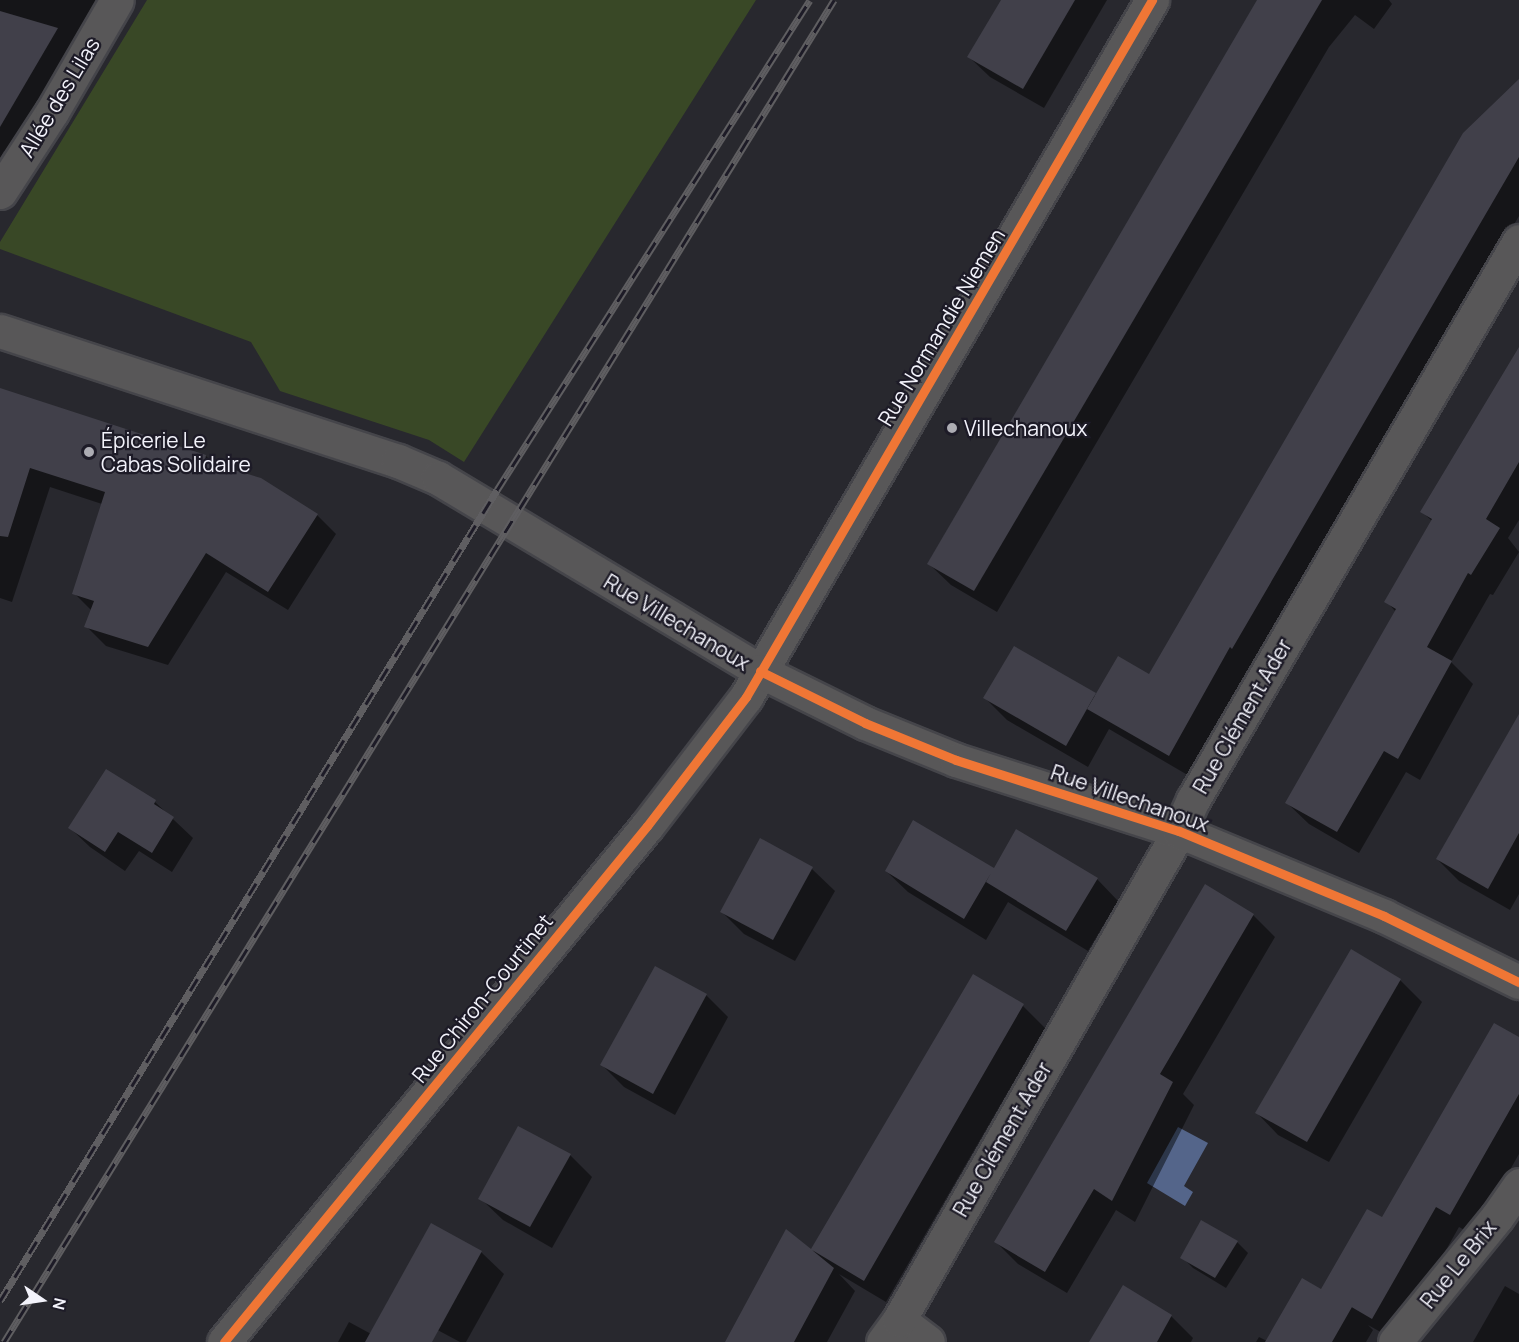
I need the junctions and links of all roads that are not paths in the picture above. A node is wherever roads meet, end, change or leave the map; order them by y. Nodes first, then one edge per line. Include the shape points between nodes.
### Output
1 (117, 0) edge
2 (1152, 0) edge
3 (0, 192) edge
4 (1519, 241) edge
5 (0, 331) edge
6 (760, 671) junction
7 (1179, 831) junction
8 (1518, 978) edge
9 (1519, 1185) edge
10 (891, 1331) edge
11 (224, 1342) edge
12 (928, 1342) edge
13 (1395, 1342) edge

1 - 3 street, Allée des Lilas
2 - 6 street, Rue Normandie Niemen
4 - 7 street, Rue Clément Ader via 1193,800
5 - 6 street, Rue Villechanoux via 398,461 438,478
6 - 7 street, Rue Villechanoux via 865,723 957,760
6 - 11 street, Rue Chiron-Courtinet via 746,697 646,826
7 - 8 street, Rue Villechanoux via 1384,916
7 - 10 street, Rue Clément Ader
9 - 13 street, Rue Le Brix
10 - 12 street, Rue Clément Ader

